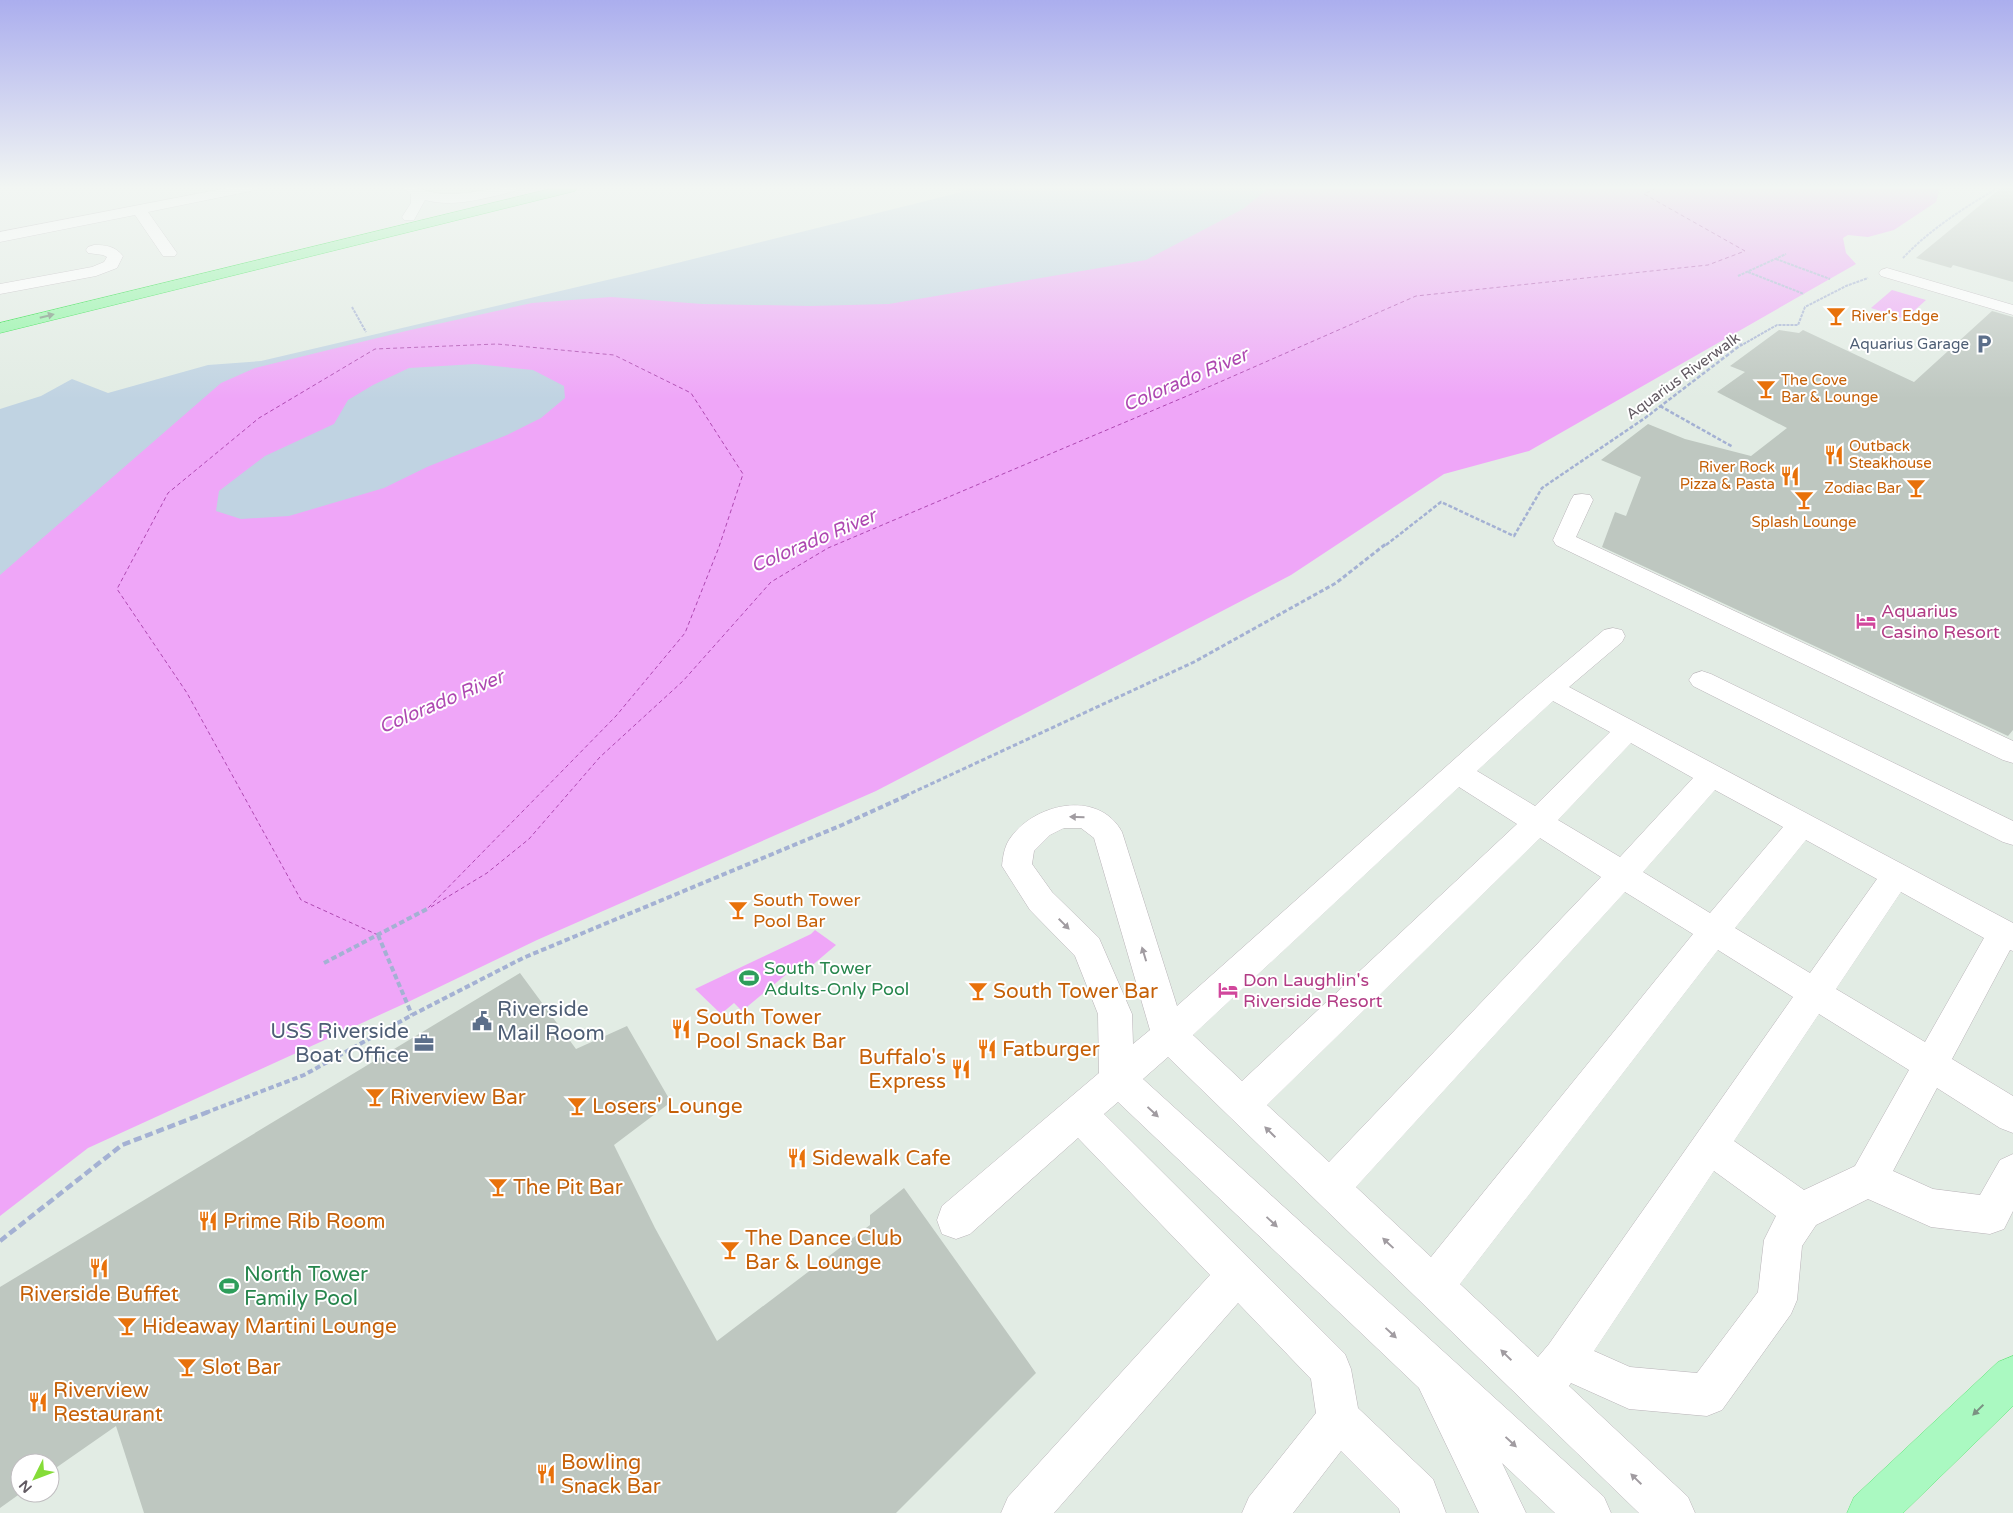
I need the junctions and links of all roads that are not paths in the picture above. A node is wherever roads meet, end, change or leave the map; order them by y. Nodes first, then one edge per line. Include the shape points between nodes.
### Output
1 (114, 259) edge
2 (234, 259) edge
3 (283, 259) edge
4 (1887, 273) road end
5 (0, 289) edge
6 (2013, 310) edge
7 (0, 314) edge
8 (0, 328) edge
9 (1582, 500) dead end
10 (1613, 636) dead end
11 (1702, 680) dead end
12 (1551, 688) junction
13 (1628, 730) junction
14 (2013, 753) edge
15 (1457, 772) junction
16 (1712, 776) junction
17 (1538, 822) junction
18 (1802, 824) junction
19 (2013, 834) edge
20 (1622, 875) junction
21 (1896, 875) junction
22 (1714, 931) junction
23 (2008, 935) edge
24 (1814, 994) junction
25 (1169, 1034) junction
26 (1930, 1065) junction
27 (1117, 1078) junction
28 (1242, 1105) junction
29 (1078, 1113) junction
30 (2013, 1116) edge
31 (1710, 1146) junction
32 (2013, 1173) edge
33 (1868, 1179) junction
34 (1330, 1188) junction
35 (1802, 1211) junction
36 (956, 1220) dead end
37 (1237, 1274) junction
38 (1433, 1286) junction
39 (1433, 1372) junction
40 (1551, 1373) junction
41 (2013, 1376) edge
42 (1340, 1419) junction
43 (1024, 1513) edge
44 (1265, 1513) edge
45 (1423, 1513) edge
46 (1503, 1513) edge
47 (1588, 1513) edge
48 (1672, 1513) edge
49 (1870, 1513) edge

1 - 5 lane via 111,265 96,271
2 - 7 highway
8 -> 3 highway
4 - 6 lane
9 - 14 lane via 1564,540
10 - 12 lane
11 - 19 lane
12 - 13 lane
12 - 15 lane
13 - 16 lane
13 - 17 lane
15 - 17 lane
15 - 25 lane
16 - 18 lane
16 - 20 lane
17 - 20 lane
17 - 28 lane
18 - 21 lane
18 - 22 lane
20 - 22 lane
20 - 34 lane
21 - 23 lane
21 - 24 lane
22 - 24 lane
22 - 38 lane
23 - 26 lane
24 - 26 lane
24 - 31 lane
25 - 27 lane
25 -> 27 lane via 1107,832 1087,817 1061,817 1040,827 1020,847 1017,866 1041,901 1088,948 1114,1014
25 - 28 lane
26 - 30 lane
26 - 33 lane
27 - 29 lane
27 -> 39 lane
34 -> 28 lane
29 - 36 lane
29 - 37 lane
31 - 35 lane
31 - 40 lane
32 - 33 lane via 1990,1214 1930,1208
33 - 35 lane
38 -> 34 lane
35 - 40 lane via 1783,1240 1777,1300 1707,1395 1629,1388
37 - 42 lane via 1330,1369
37 - 43 lane
40 -> 38 lane
39 - 46 lane
39 -> 47 lane
48 -> 40 lane
41 -> 49 main road
42 - 44 lane
42 - 45 lane via 1417,1495

